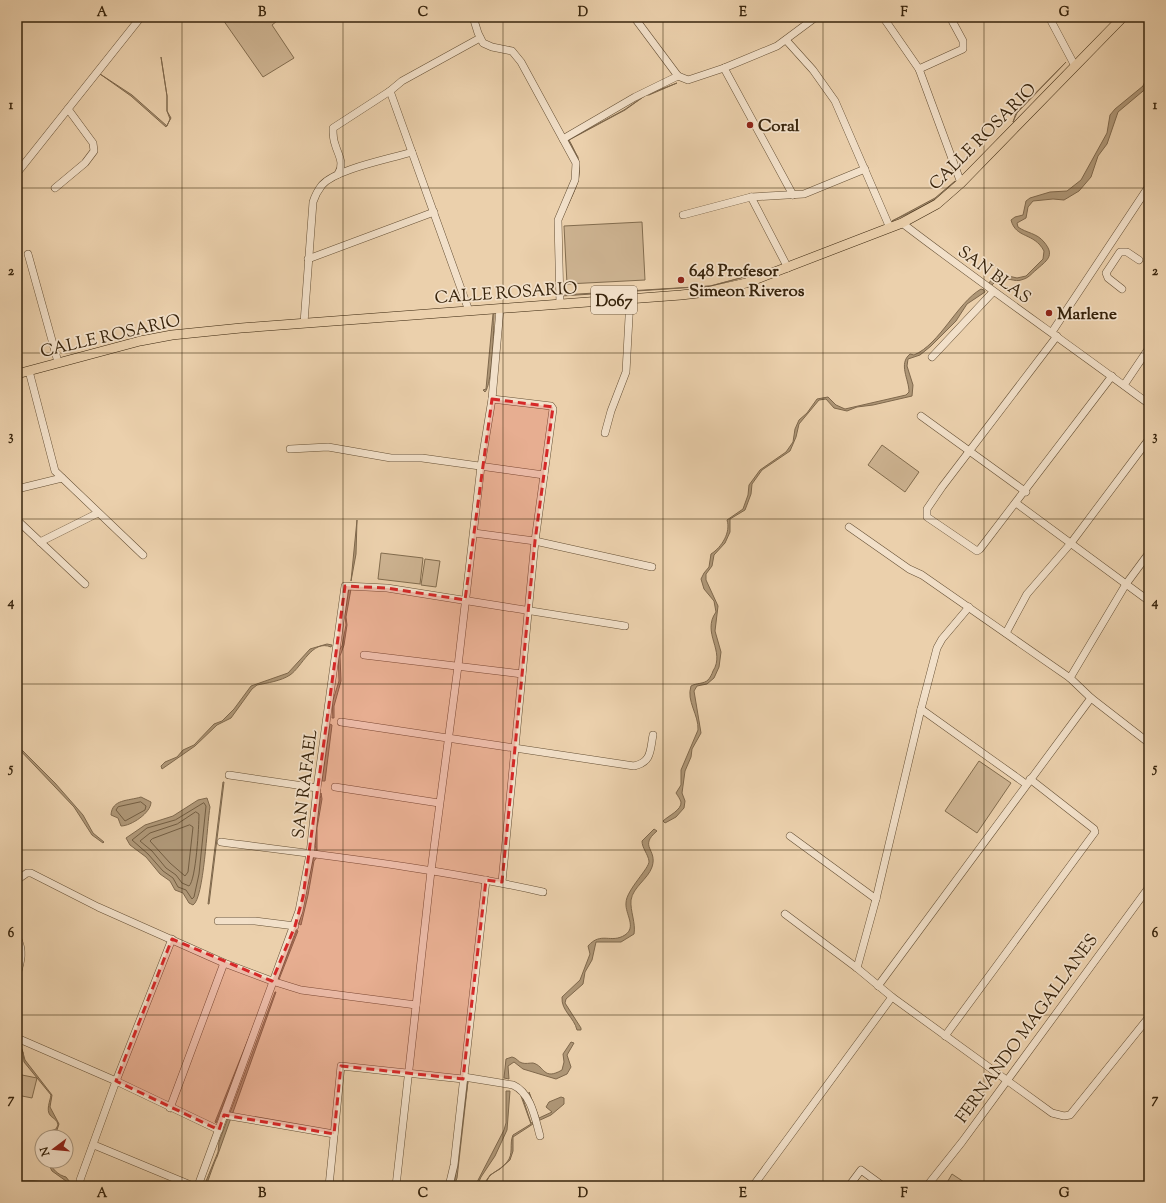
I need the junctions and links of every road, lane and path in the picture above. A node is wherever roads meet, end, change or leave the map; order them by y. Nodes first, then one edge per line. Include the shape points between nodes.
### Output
1 (141, 17) edge
2 (473, 17) edge
3 (634, 17) edge
4 (816, 17) edge
5 (883, 17) edge
6 (950, 17) edge
7 (1049, 17) edge
8 (1123, 17) edge
9 (480, 38) junction
10 (786, 40) junction
11 (1075, 66) junction
12 (724, 68) junction
13 (919, 69) junction
14 (678, 76) junction
15 (390, 91) junction
16 (68, 109) junction
17 (563, 139) junction
18 (412, 152) junction
19 (865, 169) junction
20 (17, 173) edge
21 (338, 174) junction
22 (962, 183) junction
23 (1149, 186) edge
24 (55, 188) dead end
25 (793, 195) junction
26 (751, 198) junction
27 (434, 212) junction
28 (683, 215) dead end
29 (902, 223) junction
30 (890, 228) junction
31 (28, 254) dead end
32 (1103, 254) junction
33 (308, 259) junction
34 (1139, 260) dead end
35 (1113, 262) junction
36 (788, 268) junction
37 (1122, 289) dead end
38 (993, 292) junction
39 (630, 299) junction
40 (560, 304) junction
41 (500, 309) junction
42 (469, 311) junction
43 (304, 323) junction
44 (1055, 334) junction
45 (1149, 348) edge
46 (932, 357) dead end
47 (58, 362) junction
48 (29, 371) junction
49 (17, 374) edge
50 (1112, 376) junction
51 (1124, 385) junction
52 (492, 399) junction
53 (1149, 404) edge
54 (921, 416) dead end
55 (605, 433) dead end
56 (1149, 439) edge
57 (290, 449) dead end
58 (969, 451) junction
59 (482, 466) junction
60 (544, 475) junction
61 (62, 478) junction
62 (17, 489) edge
63 (1026, 492) junction
64 (1016, 503) junction
65 (98, 513) junction
66 (17, 520) edge
67 (849, 527) dead end
68 (474, 533) junction
69 (535, 541) junction
70 (40, 542) junction
71 (1070, 543) junction
72 (1149, 553) edge
73 (143, 555) dead end
74 (652, 567) dead end
75 (85, 584) dead end
76 (1126, 584) junction
77 (465, 600) junction
78 (1149, 601) edge
79 (969, 607) junction
80 (530, 609) junction
81 (625, 626) dead end
82 (1006, 633) junction
83 (364, 655) dead end
84 (458, 666) junction
85 (522, 674) junction
86 (1070, 678) junction
87 (1091, 698) junction
88 (921, 709) junction
89 (341, 722) dead end
90 (653, 735) dead end
91 (448, 738) junction
92 (1149, 743) edge
93 (514, 748) junction
94 (229, 775) dead end
95 (1028, 781) junction
96 (335, 787) dead end
97 (317, 788) junction
98 (439, 803) junction
99 (790, 836) dead end
100 (221, 842) dead end
101 (310, 854) junction
102 (431, 871) junction
103 (17, 880) edge
104 (486, 880) junction
105 (502, 882) junction
106 (1149, 887) edge
107 (543, 892) dead end
108 (876, 899) junction
109 (785, 914) dead end
110 (218, 921) dead end
111 (295, 926) junction
112 (17, 937) edge
113 (172, 938) junction
114 (224, 963) junction
115 (857, 968) junction
116 (17, 975) edge
117 (272, 981) junction
118 (878, 986) junction
119 (892, 997) junction
120 (416, 1004) junction
121 (1149, 1017) edge
122 (945, 1036) junction
123 (17, 1038) edge
124 (410, 1073) junction
125 (464, 1078) junction
126 (1006, 1080) junction
127 (116, 1081) junction
128 (170, 1108) junction
129 (224, 1115) junction
130 (219, 1130) junction
131 (334, 1134) junction
132 (540, 1136) dead end
133 (94, 1145) junction
134 (17, 1185) edge
135 (59, 1186) edge
136 (81, 1186) edge
137 (194, 1186) edge
138 (329, 1186) edge
139 (396, 1186) edge
140 (449, 1186) edge
141 (752, 1186) edge
142 (848, 1186) edge
143 (883, 1186) edge
144 (927, 1186) edge

1 - 16 street
2 - 9 street
3 - 14 street
4 - 10 street
5 - 13 street
6 - 13 street via 963,41 963,48
7 - 11 street
8 - 11 main road, CALLE ROSARIO / D067
9 - 15 street via 402,81
9 - 17 street via 487,45 507,49 517,57
10 - 12 street
10 - 19 street via 813,70 835,101
11 - 22 main road, CALLE ROSARIO / D067
12 - 14 street via 691,80 684,80
12 - 25 street
13 - 22 street
14 - 17 street via 635,97
15 - 18 street
15 - 21 street via 333,128 334,141 342,162
16 - 20 street
16 - 24 street via 93,143 94,151 85,163
17 - 40 street via 573,155 577,170 570,195 558,220
18 - 21 street
18 - 27 street
19 - 25 street via 804,194
19 - 30 street
21 - 33 street via 322,184 315,196
22 - 29 main road, CALLE ROSARIO / D067 via 936,204
23 - 32 street
25 - 26 street
26 - 28 street
26 - 36 street
27 - 33 street
27 - 42 street
29 - 30 main road, CALLE ROSARIO / D067
29 - 38 street, SAN BLAS
30 - 36 main road, CALLE ROSARIO / D067
31 - 47 street
32 - 35 street
32 - 44 street
33 - 43 street
34 - 35 street via 1122,251
35 - 37 street via 1106,275
36 - 39 main road, CALLE ROSARIO / D067 via 746,283 707,292
38 - 44 street, SAN BLAS
38 - 46 street
39 - 40 main road, CALLE ROSARIO / D067
39 - 55 street via 626,372
40 - 41 main road, CALLE ROSARIO / D067
41 - 42 main road, CALLE ROSARIO / D067
41 - 52 street
42 - 43 main road, CALLE ROSARIO / D067
43 - 47 main road, CALLE ROSARIO / D067 via 172,335
44 - 50 street, SAN BLAS
44 - 58 street
45 - 51 street
47 - 48 main road, CALLE ROSARIO / D067
48 - 49 main road, CALLE ROSARIO / D067
48 - 61 street via 55,471
50 - 51 street, SAN BLAS
50 - 63 street
51 - 53 street, SAN BLAS
52 - 59 street
52 - 60 street via 552,407
54 - 58 street
56 - 71 street
57 - 59 street via 328,447 391,458 422,458
58 - 63 street
58 - 64 street via 927,509 927,517 978,551
59 - 60 street
59 - 68 street
60 - 69 street
61 - 62 street
61 - 65 street
63 - 64 street
64 - 71 street
65 - 70 street
65 - 73 street
66 - 70 street
67 - 79 street
68 - 69 street
68 - 77 street
69 - 74 street
69 - 80 street
70 - 75 street
71 - 76 street
71 - 82 street via 1027,594
72 - 76 street
76 - 78 street
76 - 86 street
77 - 80 street
77 - 84 street
77 - 97 street, SAN RAFAEL via 387,588 345,586
79 - 82 street
79 - 88 street via 937,648
80 - 81 street
80 - 85 street
82 - 86 street
83 - 84 street
84 - 85 street
84 - 91 street
85 - 93 street
86 - 87 street
87 - 92 street
87 - 95 street
88 - 95 street
88 - 108 street
89 - 91 street
90 - 93 street via 647,761 634,766
91 - 93 street
91 - 98 street
93 - 105 street
94 - 97 street
95 - 118 street
95 - 122 street via 1094,829 1094,832
96 - 98 street
97 - 101 street, SAN RAFAEL
98 - 102 street
99 - 108 street
100 - 101 street
101 - 102 street
101 - 111 street, SAN RAFAEL
102 - 104 street
102 - 120 street
103 - 113 street via 27,872 31,873 98,907
104 - 105 street
104 - 125 street
105 - 107 street
106 - 126 street, FERNANDO MAGALLANES
108 - 115 street
109 - 115 street
110 - 111 street via 255,921
111 - 117 street, SAN RAFAEL
112 - 116 street via 22,957
113 - 114 street
113 - 127 street
114 - 117 street
114 - 128 street
115 - 118 street
117 - 120 street via 301,990
117 - 129 street, SAN RAFAEL
118 - 119 street
119 - 122 street
119 - 141 street
120 - 124 street
121 - 126 street via 1070,1115 1052,1113
122 - 126 street
123 - 127 street
124 - 125 street
124 - 131 street via 341,1066
124 - 139 street
125 - 132 street via 520,1088 528,1099
125 - 140 street via 454,1165
126 - 144 street, FERNANDO MAGALLANES
127 - 128 street
127 - 133 street
128 - 130 street
129 - 130 street, SAN RAFAEL
129 - 131 street
130 - 137 street, SAN RAFAEL via 199,1183
131 - 138 street
133 - 136 street via 80,1180
133 - 137 street
134 - 135 street
142 - 143 street via 859,1171 863,1170

